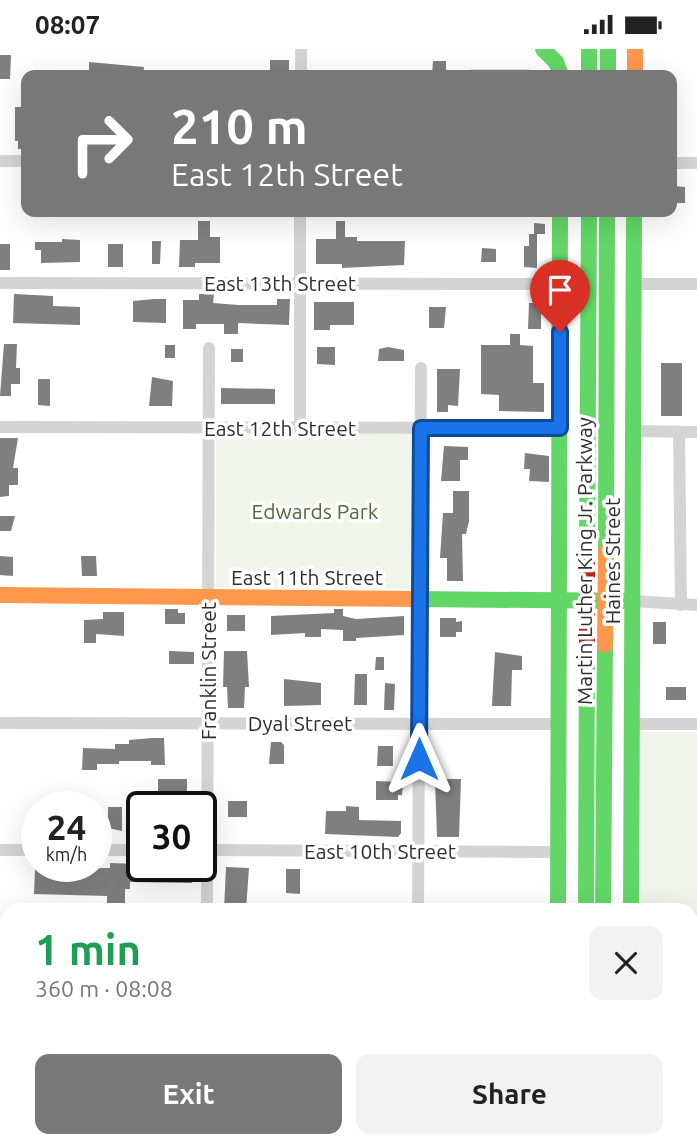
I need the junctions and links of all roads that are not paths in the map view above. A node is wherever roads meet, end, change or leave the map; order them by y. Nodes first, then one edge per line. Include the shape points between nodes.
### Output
1 (302, 49) edge
2 (543, 49) edge
3 (589, 49) edge
4 (608, 49) edge
5 (635, 49) edge
6 (301, 70) edge
7 (559, 70) edge
8 (589, 70) edge
9 (607, 70) edge
10 (635, 70) edge
11 (0, 161) edge
12 (21, 161) edge
13 (677, 163) edge
14 (697, 163) edge
15 (300, 217) edge
16 (560, 217) edge
17 (589, 217) edge
18 (607, 217) edge
19 (634, 217) edge
20 (0, 283) edge
21 (300, 283) junction
22 (560, 284) junction
23 (634, 284) junction
24 (697, 284) edge
25 (209, 348) dead end
26 (421, 368) dead end
27 (0, 427) edge
28 (209, 427) junction
29 (300, 427) junction
30 (421, 428) junction
31 (560, 428) junction
32 (633, 431) junction
33 (679, 432) junction
34 (697, 432) edge
35 (0, 596) edge
36 (208, 597) junction
37 (420, 599) junction
38 (559, 600) junction
39 (632, 601) junction
40 (681, 605) junction
41 (697, 605) edge
42 (0, 723) edge
43 (208, 723) junction
44 (419, 723) junction
45 (559, 724) junction
46 (632, 724) junction
47 (697, 724) edge
48 (206, 791) edge
49 (0, 850) edge
50 (21, 850) edge
51 (217, 850) edge
52 (420, 851) junction
53 (558, 852) junction
54 (206, 882) edge
55 (207, 903) edge
56 (418, 903) edge
57 (558, 903) edge
58 (586, 903) edge
59 (603, 903) edge
60 (631, 903) edge

1 - 6 street
2 - 7 main road
3 - 8 main road
4 - 9 main road
5 - 10 main road
11 - 12 street
13 - 14 street
15 - 21 street
16 - 22 main road
17 - 58 main road, Martin Luther King Jr. Parkway, bridge
18 - 59 main road, Martin Luther King Jr. Parkway, bridge
19 - 23 main road, Haines Street
20 - 21 street, East 13th Street
21 - 22 street, East 13th Street
21 - 29 street
22 - 31 main road
23 - 24 street
23 - 32 main road, Haines Street
25 - 28 street, Franklin Street
26 - 30 street
27 - 28 street, East 12th Street
28 - 29 street, East 12th Street
28 - 36 street, Franklin Street
29 - 30 street, East 12th Street
30 - 31 street, East 12th Street
30 - 37 street
31 - 38 main road
32 - 33 street
32 - 39 main road, Haines Street
33 - 34 street
33 - 40 street
35 - 36 main road, East 11th Street
36 - 37 main road, East 11th Street
36 - 43 street, Franklin Street
37 - 38 main road, East 11th Street
37 - 44 street
38 - 39 main road, East 11th Street
38 - 45 main road
39 - 40 street, East 11th Street
39 - 46 main road, Haines Street
40 - 41 street, East 11th Street
42 - 43 street, Dyal Street
43 - 44 street, Dyal Street
43 - 48 street, Franklin Street
44 - 45 street, Dyal Street
44 - 52 street
45 - 53 main road
46 - 47 street
46 - 60 main road, Haines Street
49 - 50 street
51 - 52 street, East 10th Street
52 - 53 street, East 10th Street
52 - 56 street
53 - 57 main road
54 - 55 street, Franklin Street

